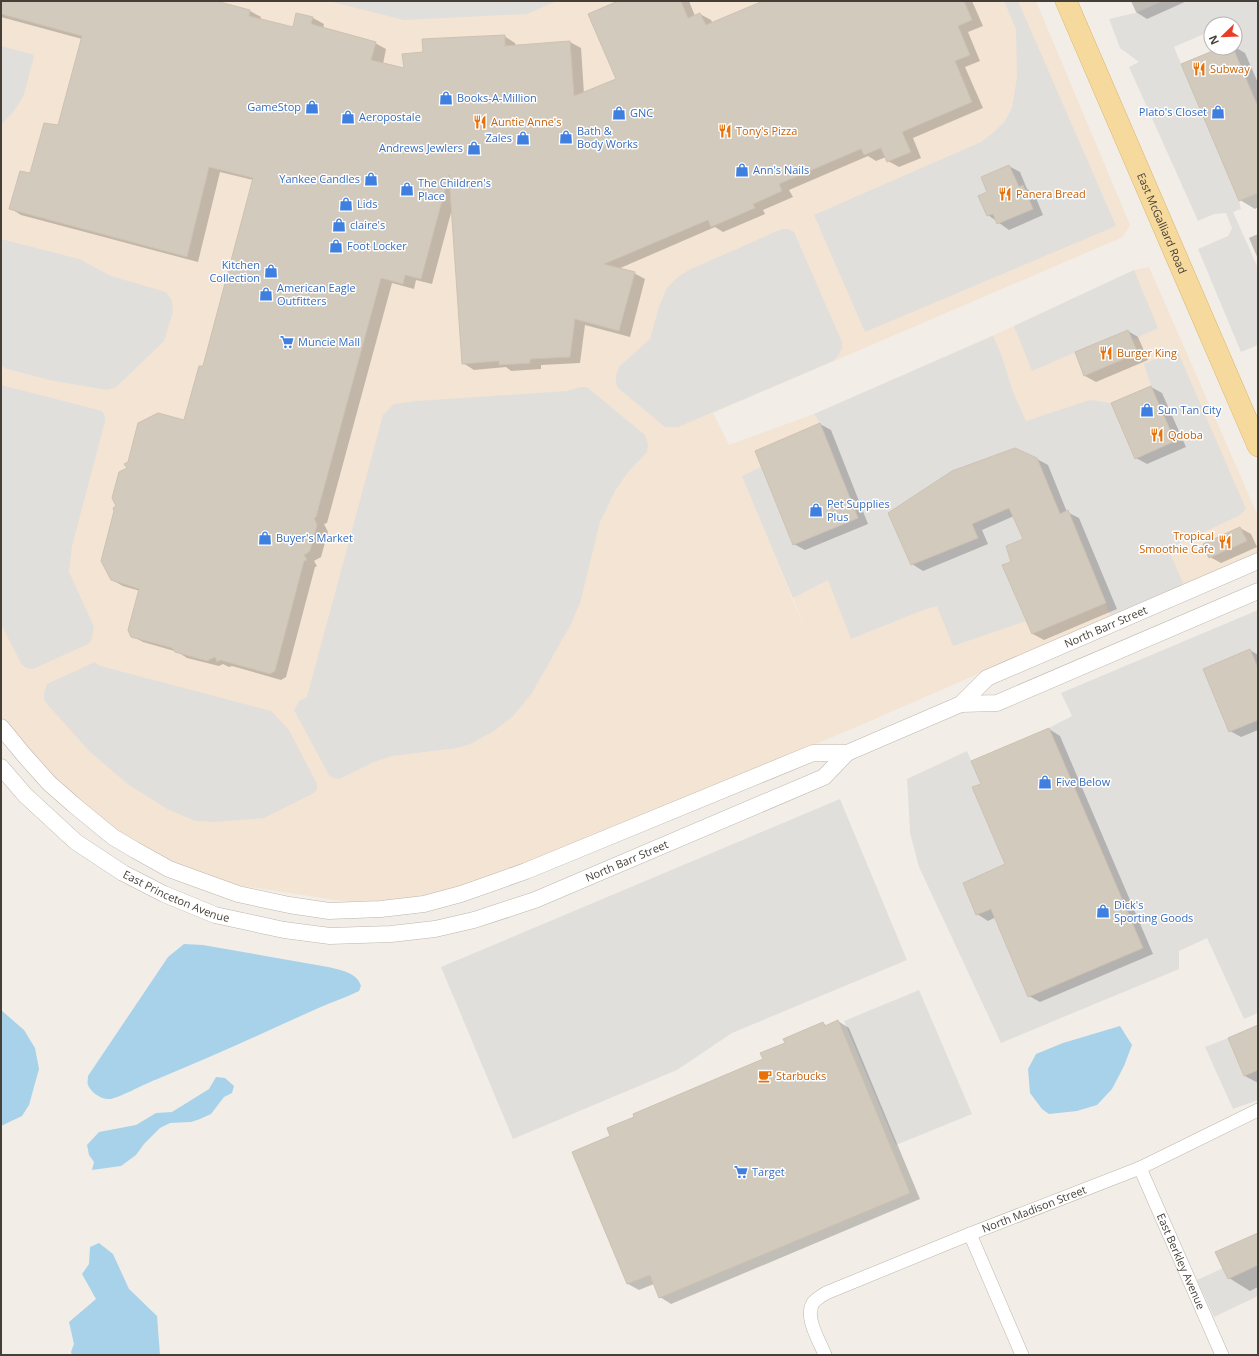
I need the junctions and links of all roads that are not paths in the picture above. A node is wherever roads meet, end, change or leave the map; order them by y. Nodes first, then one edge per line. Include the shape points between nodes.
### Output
1 (1066, 1) edge
2 (1258, 446) edge
3 (1258, 562) edge
4 (1258, 591) edge
5 (961, 704) junction
6 (1, 727) edge
7 (847, 752) junction
8 (1, 767) edge
9 (381, 909) joint
10 (391, 934) joint
11 (1258, 1110) edge
12 (1140, 1168) junction
13 (970, 1234) junction
14 (825, 1355) edge
15 (1022, 1355) edge
16 (1222, 1355) edge

1 - 2 main road, East McGalliard Road
3 - 5 street, North Barr Street via 987,678
4 - 5 street, North Barr Street via 997,703
5 - 7 street, North Barr Street
6 - 9 street, East Princeton Avenue via 49,783 74,805 113,837 169,869 238,894 289,906 329,911
7 - 9 street, North Barr Street via 813,753 526,871 461,894 436,902
7 - 10 street, North Barr Street via 824,776 535,900 474,920 435,929
8 - 10 street, East Princeton Avenue via 25,795 76,842 122,873 164,894 215,915 284,930 330,936
11 - 12 street, North Madison Street
12 - 13 street, North Madison Street
12 - 16 street, East Berkley Avenue
13 - 14 street, North Madison Street via 826,1293 814,1302 811,1307 811,1321
13 - 15 street

